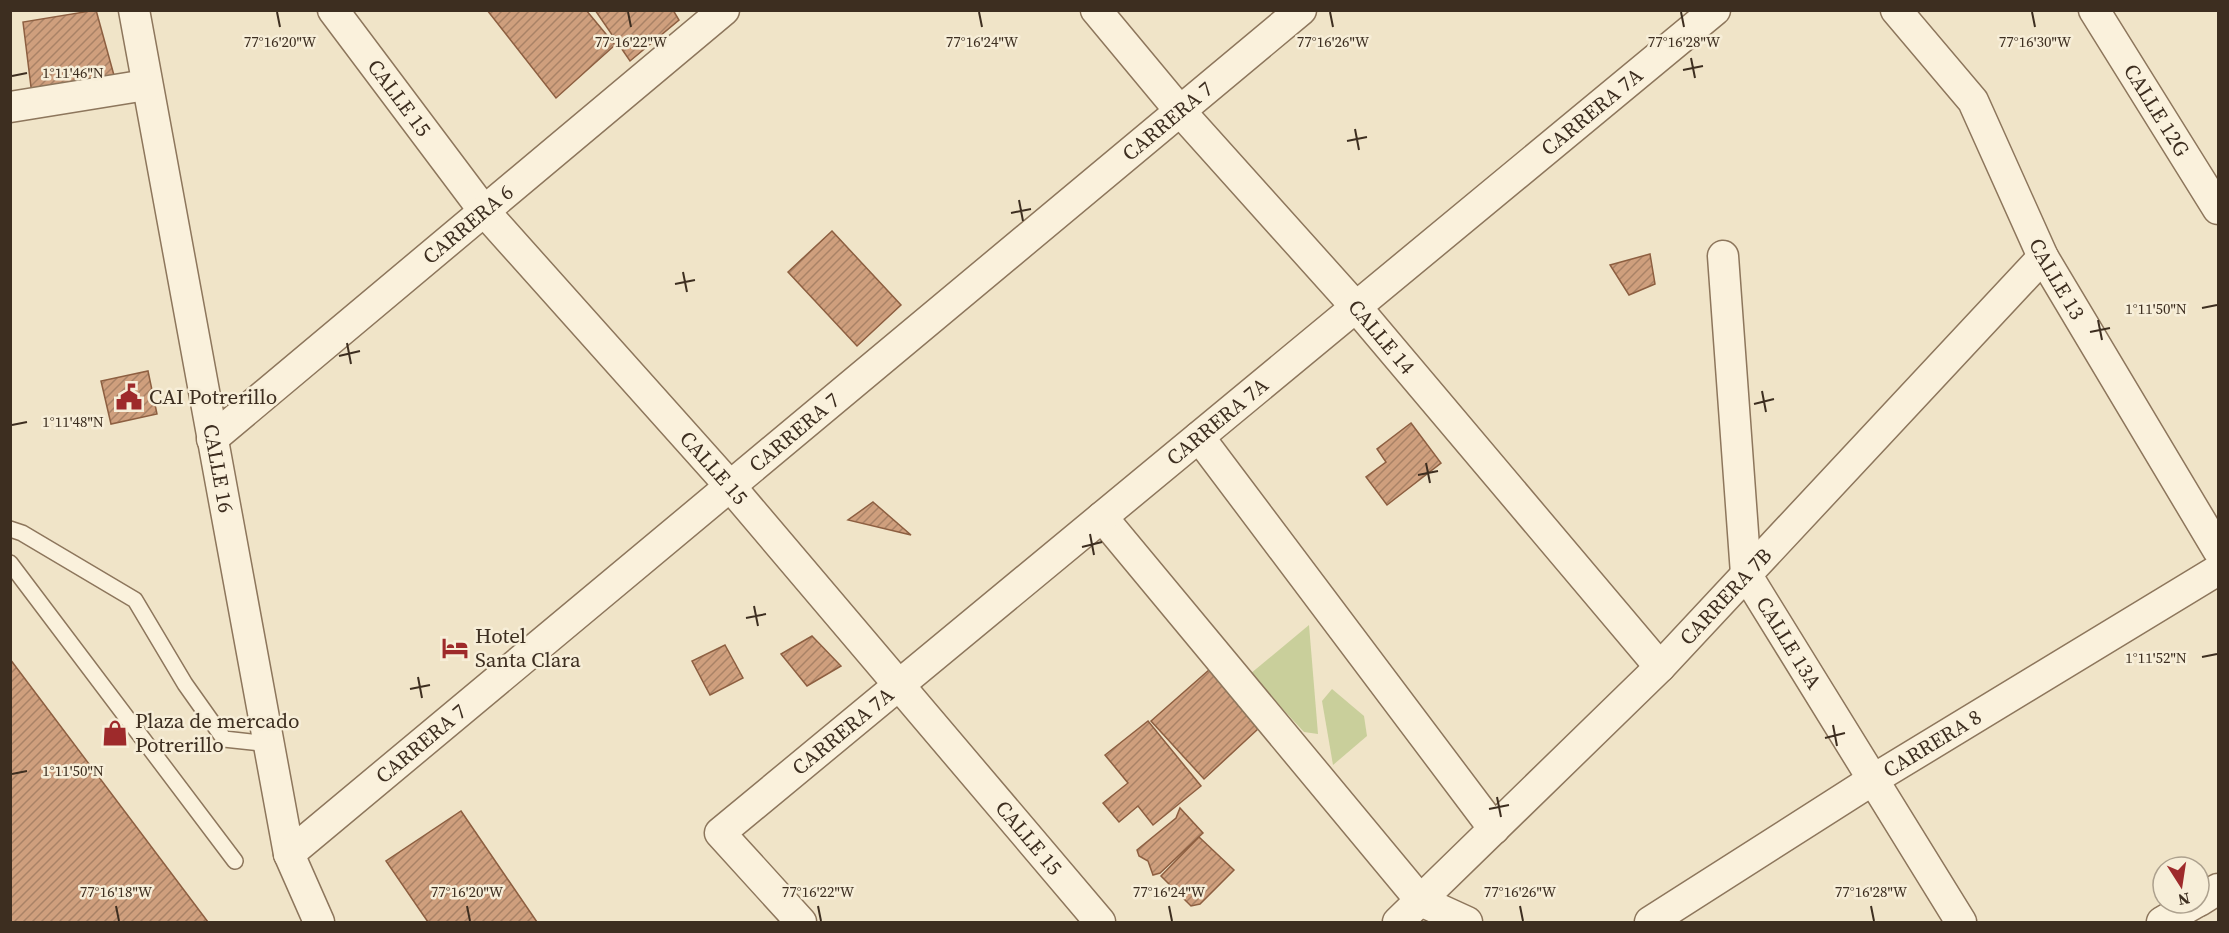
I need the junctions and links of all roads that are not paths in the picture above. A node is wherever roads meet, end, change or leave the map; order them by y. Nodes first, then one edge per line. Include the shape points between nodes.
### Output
1 (134, 10) edge
2 (333, 10) edge
3 (724, 10) edge
4 (1096, 10) edge
5 (1301, 10) edge
6 (1715, 10) edge
7 (1896, 10) edge
8 (2094, 10) edge
9 (146, 86) junction
10 (10, 107) edge
11 (1180, 111) junction
12 (2218, 209) edge
13 (484, 212) junction
14 (1722, 256) dead end
15 (2043, 257) junction
16 (1356, 308) junction
17 (1198, 437) junction
18 (212, 439) junction
19 (730, 486) junction
20 (1102, 516) junction
21 (10, 529) edge
22 (2218, 550) edge
23 (10, 563) edge
24 (2218, 570) edge
25 (1746, 574) junction
26 (1660, 667) junction
27 (898, 685) junction
28 (269, 744) junction
29 (1874, 779) junction
30 (1494, 829) junction
31 (289, 854) junction
32 (234, 861) dead end
33 (1420, 902) junction
34 (319, 922) edge
35 (801, 922) edge
36 (1100, 922) edge
37 (1398, 922) edge
38 (1467, 922) edge
39 (1650, 922) edge
40 (1961, 922) edge

1 - 9 street, CALLE 16
2 - 13 street, CALLE 15
3 - 13 street, CARRERA 6
4 - 11 street, CALLE 14
5 - 11 street, CARRERA 7
6 - 16 street, CARRERA 7A
7 - 15 street, CALLE 13 via 1973,101
8 - 12 street, CALLE 12G
9 - 10 street
9 - 18 street, CALLE 16
11 - 16 street, CALLE 14
11 - 19 street, CARRERA 7
13 - 18 street, CARRERA 6
13 - 19 street, CALLE 15
14 - 25 street, CALLE 13A
15 - 22 street, CALLE 13
15 - 25 street, CARRERA 7B
16 - 17 street, CARRERA 7A
16 - 26 street, CALLE 14
17 - 20 street, CARRERA 7A
17 - 30 street
18 - 28 street, CALLE 16
19 - 27 street, CALLE 15
19 - 31 street, CARRERA 7
20 - 27 street, CARRERA 7A
20 - 33 street
21 - 28 lane via 22,532 135,600 185,684 224,739
23 - 32 lane
24 - 29 street, CARRERA 8
25 - 26 street, CARRERA 7B
25 - 29 street, CALLE 13A
26 - 30 street, CARRERA 7B
27 - 35 street, CARRERA 7A via 720,832
27 - 36 street, CALLE 15
28 - 31 street, CALLE 16
29 - 39 street, CARRERA 8
29 - 40 street, CALLE 13A
30 - 33 street, CARRERA 7B
31 - 34 street, CALLE 16
33 - 37 street, CARRERA 7B
33 - 38 street

